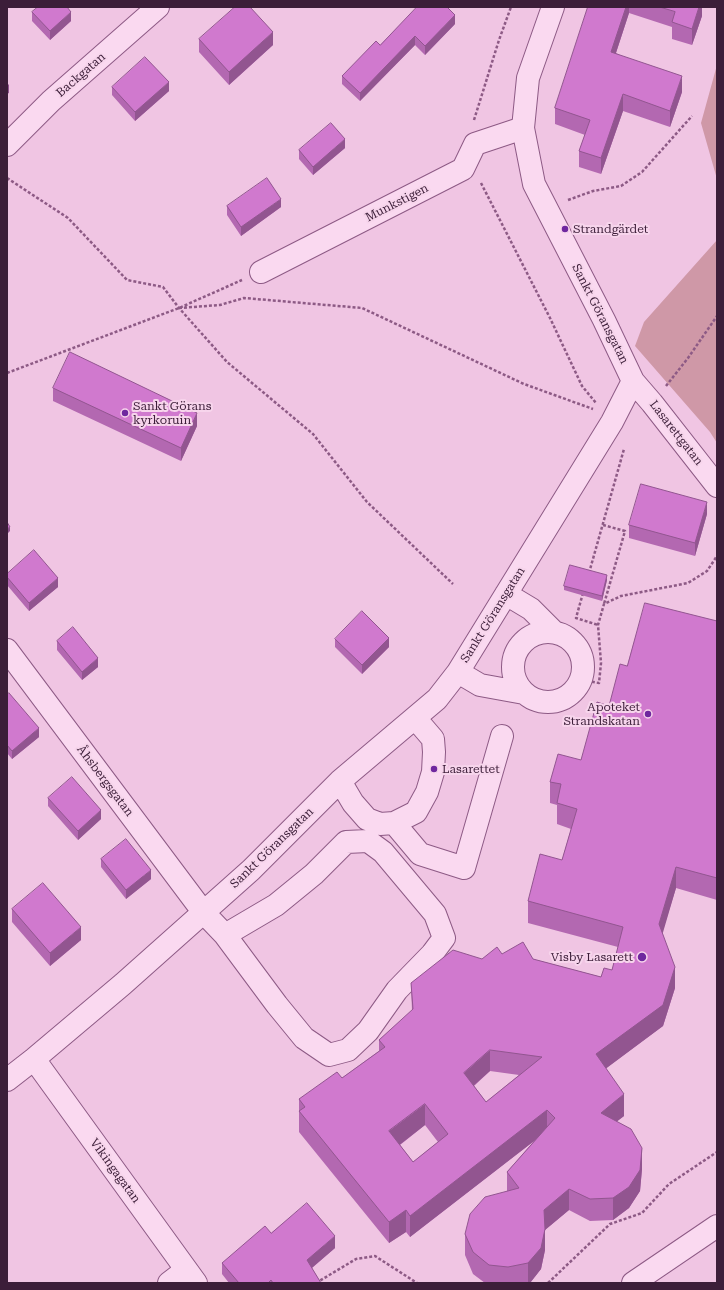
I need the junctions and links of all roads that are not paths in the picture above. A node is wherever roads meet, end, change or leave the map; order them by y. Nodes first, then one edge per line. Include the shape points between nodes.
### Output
1 (158, 7) edge
2 (554, 7) edge
3 (523, 128) junction
4 (7, 145) edge
5 (261, 272) road end
6 (633, 381) junction
7 (717, 486) edge
8 (506, 594) junction
9 (554, 632) junction
10 (7, 650) edge
11 (458, 672) junction
12 (524, 694) junction
13 (415, 718) junction
14 (502, 736) dead end
15 (340, 782) junction
16 (394, 823) junction
17 (204, 913) junction
18 (225, 935) junction
19 (34, 1059) junction
20 (7, 1080) edge
21 (717, 1226) edge
22 (191, 1276) edge
23 (169, 1283) edge
24 (633, 1283) edge

1 - 4 street, Backgatan via 51,101
2 - 3 street, Sankt Göransgatan via 528,78
3 - 5 street, Munkstigen via 475,144 463,169
3 - 6 street, Sankt Göransgatan via 534,184
6 - 7 street, Lasarettgatan
6 - 8 street, Sankt Göransgatan via 608,418
8 - 9 street via 531,609
8 - 11 street, Sankt Göransgatan
9 - 12 street via 536,634 521,644 513,660 514,678
9 - 12 street via 569,638 579,650 584,665 582,680 567,698 544,703
10 - 17 street, Åhsbergsgatan
11 - 12 street via 480,685
11 - 13 street, Sankt Göransgatan via 437,699
13 - 15 street, Sankt Göransgatan
13 - 16 street via 433,739 434,772 416,812
14 - 16 street via 464,868 420,854
15 - 16 street via 367,819 380,824
15 - 17 street, Sankt Göransgatan
17 - 18 street, Åhsbergsgatan
17 - 19 street, Sankt Göransgatan
18 - 18 street, Åhsbergsgatan via 304,1038 329,1055 348,1050 368,1031 397,990 444,938 436,914 383,852 368,841 346,842 314,874 276,905
19 - 20 street, Sankt Göransgatan
19 - 22 street, Vikingagatan
21 - 24 street
22 - 23 street

